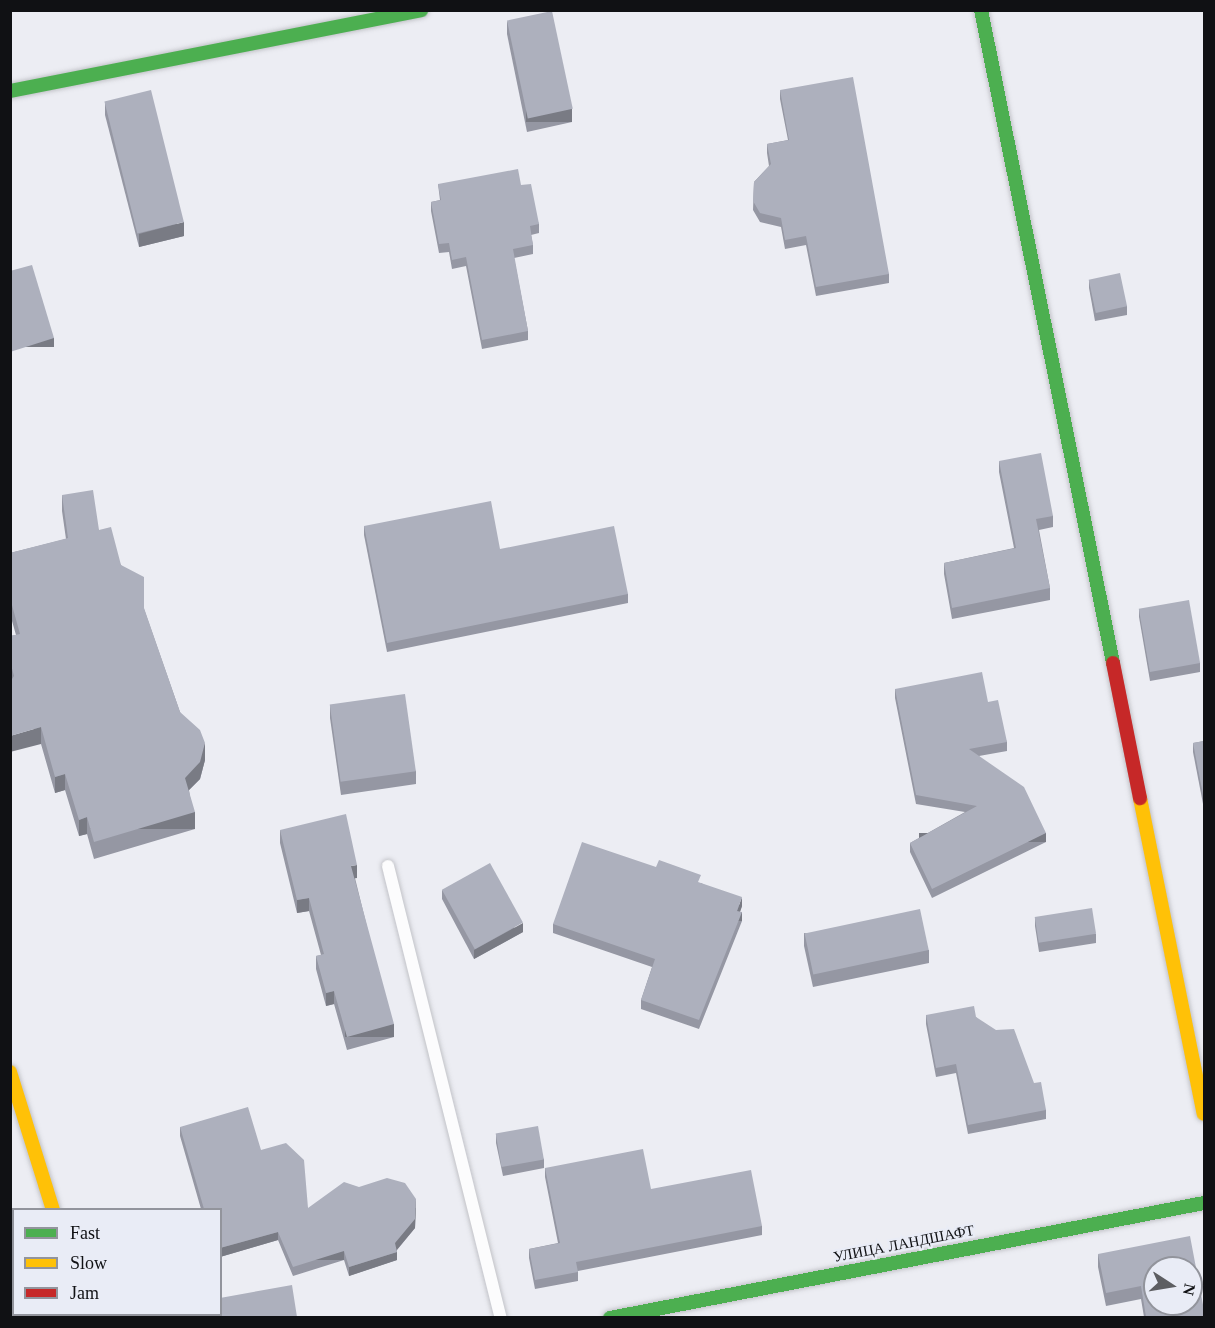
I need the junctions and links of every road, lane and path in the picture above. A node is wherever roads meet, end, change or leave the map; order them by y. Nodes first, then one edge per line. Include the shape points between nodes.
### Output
1 (421, 10) edge
2 (981, 10) edge
3 (10, 92) edge
4 (388, 866) dead end
5 (10, 1072) edge
6 (1204, 1114) edge
7 (1204, 1203) edge
8 (53, 1208) edge
9 (501, 1317) edge
10 (610, 1317) edge

1 - 3 street
2 - 6 street
4 - 9 lane
5 - 8 street
7 - 10 street, УЛИЦА ЛАНДШАФТ

